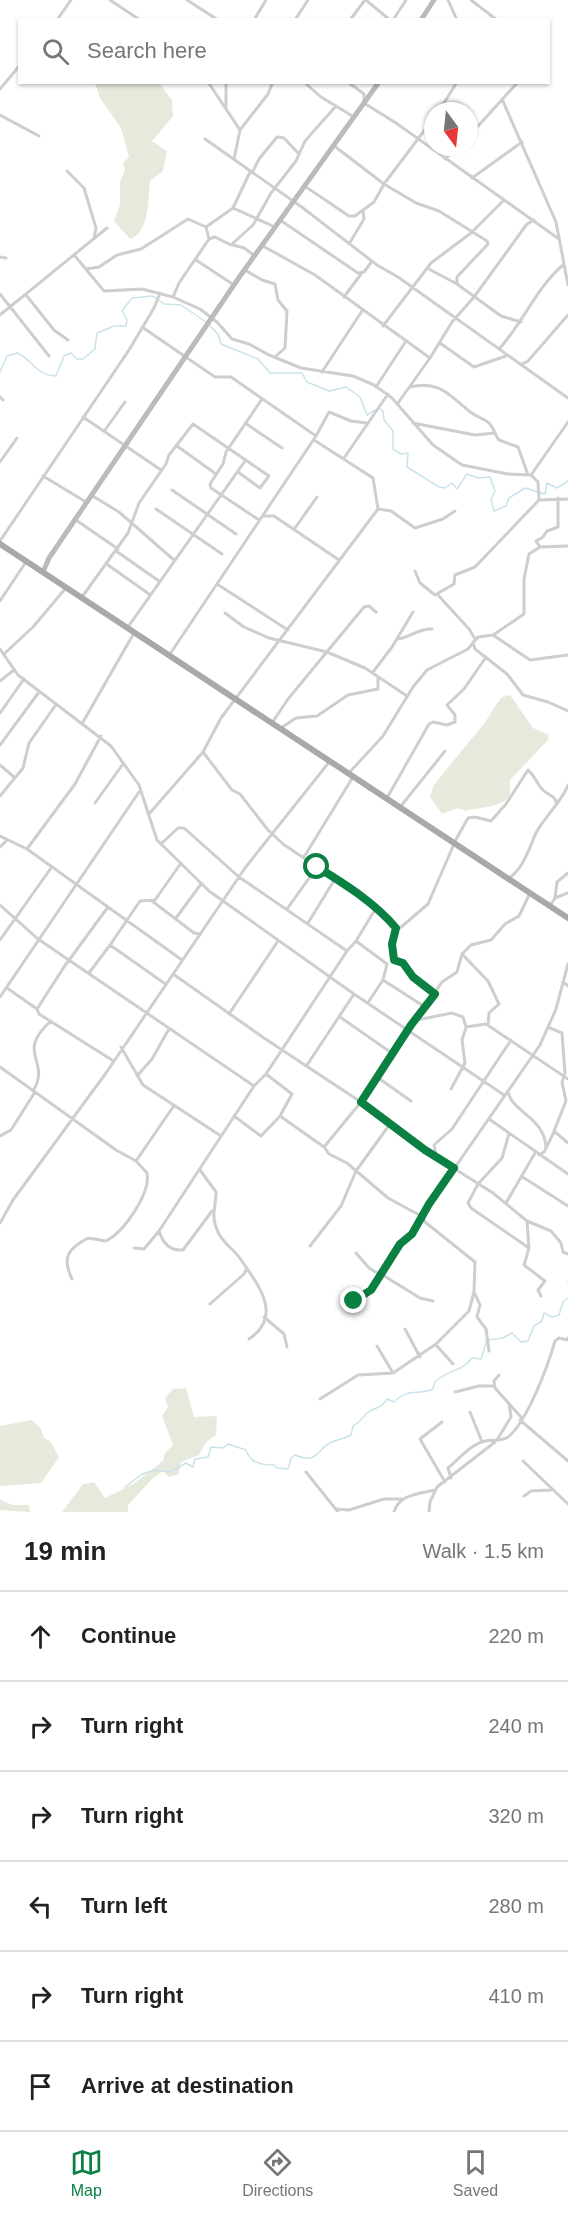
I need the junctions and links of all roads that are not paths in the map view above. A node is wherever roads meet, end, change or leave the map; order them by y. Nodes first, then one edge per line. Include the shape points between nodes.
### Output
1 (71, 0) edge
2 (110, 0) edge
3 (187, 0) edge
4 (266, 0) edge
5 (308, 0) edge
6 (365, 0) edge
7 (406, 0) edge
8 (434, 0) edge
9 (448, 0) edge
10 (471, 0) edge
11 (196, 1) edge
12 (58, 18) edge
13 (137, 18) edge
14 (215, 18) edge
15 (255, 18) edge
16 (296, 18) edge
17 (352, 18) edge
18 (389, 18) edge
19 (393, 18) edge
20 (422, 18) edge
21 (456, 18) edge
22 (494, 18) edge
23 (18, 67) edge
24 (208, 84) edge
25 (226, 84) edge
26 (272, 84) edge
27 (307, 84) edge
28 (351, 84) edge
29 (378, 84) edge
30 (456, 84) edge
31 (516, 84) edge
32 (0, 90) edge
33 (502, 99) junction
34 (445, 102) edge
35 (364, 103) junction
36 (336, 106) junction
37 (226, 109) junction
38 (0, 115) edge
39 (354, 117) junction
40 (478, 127) edge
41 (240, 130) junction
42 (424, 130) edge
43 (39, 136) dead end
44 (206, 139) dead end
45 (416, 139) junction
46 (522, 142) junction
47 (333, 145) junction
48 (298, 153) junction
49 (448, 156) edge
50 (234, 159) junction
51 (445, 159) junction
52 (67, 171) dead end
53 (251, 173) junction
54 (472, 178) junction
55 (384, 184) junction
56 (306, 188) junction
57 (274, 189) junction
58 (504, 200) junction
59 (295, 202) junction
60 (233, 208) junction
61 (363, 210) junction
62 (255, 220) junction
63 (280, 220) junction
64 (534, 220) junction
65 (206, 227) junction
66 (275, 227) junction
67 (106, 228) dead end
68 (472, 232) junction
69 (209, 239) junction
70 (559, 239) junction
71 (93, 240) junction
72 (231, 244) junction
73 (349, 244) junction
74 (263, 246) junction
75 (75, 256) junction
76 (255, 256) junction
77 (0, 257) edge
78 (6, 258) dead end
79 (196, 260) junction
80 (372, 261) junction
81 (564, 265) junction
82 (427, 268) junction
83 (86, 269) junction
84 (245, 270) junction
85 (361, 274) junction
86 (457, 284) junction
87 (234, 285) junction
88 (568, 285) edge
89 (411, 287) junction
90 (160, 292) junction
91 (0, 294) edge
92 (26, 295) junction
93 (173, 297) junction
94 (344, 297) junction
95 (474, 297) junction
96 (10, 307) junction
97 (362, 311) junction
98 (0, 315) edge
99 (568, 315) edge
100 (455, 318) junction
101 (210, 321) junction
102 (521, 322) junction
103 (383, 326) junction
104 (142, 327) junction
105 (68, 340) dead end
106 (406, 341) junction
107 (440, 343) junction
108 (499, 349) junction
109 (49, 356) dead end
110 (185, 356) junction
111 (507, 356) junction
112 (274, 357) junction
113 (430, 358) junction
114 (522, 364) junction
115 (322, 372) junction
116 (376, 387) junction
117 (410, 387) junction
118 (388, 394) junction
119 (262, 398) junction
120 (568, 398) edge
121 (125, 402) dead end
122 (398, 403) junction
123 (83, 417) junction
124 (568, 422) edge
125 (245, 423) junction
126 (368, 423) junction
127 (413, 423) junction
128 (105, 430) junction
129 (495, 433) junction
130 (315, 436) junction
131 (17, 438) dead end
132 (314, 440) junction
133 (125, 445) junction
134 (177, 446) junction
135 (228, 448) junction
136 (282, 448) dead end
137 (344, 458) junction
138 (245, 460) junction
139 (0, 462) edge
140 (161, 470) junction
141 (238, 472) junction
142 (216, 474) junction
143 (530, 475) junction
144 (43, 476) junction
145 (172, 490) dead end
146 (91, 495) junction
147 (222, 495) junction
148 (317, 497) dead end
149 (558, 498) junction
150 (568, 499) edge
151 (539, 500) junction
152 (86, 502) junction
153 (156, 509) dead end
154 (378, 509) junction
155 (455, 511) dead end
156 (208, 516) junction
157 (263, 516) junction
158 (75, 519) junction
159 (259, 520) junction
160 (131, 524) junction
161 (295, 528) junction
162 (236, 534) dead end
163 (194, 536) junction
164 (0, 543) edge
165 (568, 546) edge
166 (540, 548) junction
167 (117, 550) junction
168 (222, 554) dead end
169 (174, 560) junction
170 (339, 560) junction
171 (27, 562) junction
172 (108, 565) junction
173 (415, 571) dead end
174 (43, 572) junction
175 (160, 582) junction
176 (217, 584) junction
177 (66, 588) junction
178 (149, 594) junction
179 (438, 595) junction
180 (82, 598) junction
181 (0, 601) edge
182 (376, 612) dead end
183 (413, 612) dead end
184 (225, 613) dead end
185 (127, 628) junction
186 (432, 629) dead end
187 (288, 630) junction
188 (134, 633) junction
189 (493, 634) junction
190 (398, 639) junction
191 (280, 640) junction
192 (474, 641) junction
193 (0, 649) edge
194 (327, 652) junction
195 (3, 654) junction
196 (568, 654) edge
197 (170, 656) junction
198 (486, 657) junction
199 (14, 670) junction
200 (373, 672) junction
201 (378, 676) junction
202 (24, 679) junction
203 (0, 681) edge
204 (39, 692) junction
205 (407, 696) junction
206 (237, 699) junction
207 (55, 706) junction
208 (568, 711) edge
209 (0, 712) edge
210 (83, 722) junction
211 (272, 723) junction
212 (279, 728) junction
213 (101, 736) junction
214 (0, 745) edge
215 (445, 751) dead end
216 (203, 752) junction
217 (330, 762) junction
218 (123, 764) junction
219 (0, 765) edge
220 (350, 775) junction
221 (14, 777) junction
222 (568, 784) edge
223 (140, 790) junction
224 (0, 796) edge
225 (386, 799) junction
226 (95, 802) dead end
227 (557, 804) junction
228 (399, 808) junction
229 (148, 815) junction
230 (273, 834) junction
231 (0, 836) edge
232 (6, 841) junction
233 (454, 843) junction
234 (160, 844) junction
235 (0, 847) edge
236 (27, 849) junction
237 (304, 857) junction
238 (181, 863) junction
239 (317, 867) junction
240 (51, 868) junction
241 (568, 873) edge
242 (239, 877) junction
243 (335, 879) junction
244 (507, 879) junction
245 (201, 884) junction
246 (77, 886) junction
247 (530, 893) junction
248 (568, 893) edge
249 (555, 898) junction
250 (152, 901) junction
251 (222, 902) junction
252 (0, 905) edge
253 (550, 906) junction
254 (108, 907) junction
255 (376, 908) junction
256 (287, 909) junction
257 (176, 918) junction
258 (568, 918) edge
259 (16, 920) junction
260 (126, 921) junction
261 (308, 922) junction
262 (396, 928) junction
263 (201, 934) junction
264 (38, 939) junction
265 (0, 940) edge
266 (279, 940) junction
267 (356, 941) junction
268 (110, 945) junction
269 (347, 951) junction
270 (462, 954) junction
271 (69, 960) junction
272 (182, 960) junction
273 (568, 964) edge
274 (89, 973) junction
275 (173, 974) junction
276 (331, 977) junction
277 (383, 980) junction
278 (563, 982) junction
279 (164, 983) junction
280 (568, 986) edge
281 (7, 988) junction
282 (354, 994) junction
283 (435, 994) junction
284 (0, 997) edge
285 (369, 1002) junction
286 (426, 1007) junction
287 (37, 1010) junction
288 (145, 1012) junction
289 (229, 1014) junction
290 (340, 1017) junction
291 (416, 1020) junction
292 (51, 1021) junction
293 (488, 1025) junction
294 (466, 1027) junction
295 (549, 1028) junction
296 (169, 1029) junction
297 (408, 1031) junction
298 (511, 1040) junction
299 (121, 1047) junction
300 (282, 1050) junction
301 (393, 1054) junction
302 (533, 1055) junction
303 (112, 1060) junction
304 (307, 1065) junction
305 (0, 1067) edge
306 (463, 1067) junction
307 (266, 1074) junction
308 (137, 1076) junction
309 (377, 1077) junction
310 (566, 1077) edge
311 (483, 1081) junction
312 (254, 1086) junction
313 (451, 1089) dead end
314 (508, 1091) junction
315 (34, 1092) junction
316 (504, 1095) junction
317 (411, 1101) dead end
318 (361, 1102) junction
319 (173, 1107) junction
320 (234, 1116) junction
321 (280, 1116) junction
322 (74, 1118) junction
323 (489, 1119) junction
324 (390, 1124) junction
325 (554, 1131) junction
326 (509, 1134) junction
327 (0, 1136) edge
328 (221, 1136) junction
329 (568, 1143) edge
330 (324, 1147) junction
331 (546, 1147) junction
332 (537, 1154) junction
333 (436, 1157) junction
334 (136, 1161) junction
335 (454, 1168) junction
336 (200, 1170) junction
337 (356, 1171) junction
338 (568, 1174) edge
339 (521, 1176) junction
340 (478, 1184) junction
341 (506, 1203) junction
342 (568, 1206) edge
343 (213, 1210) junction
344 (2, 1215) edge
345 (423, 1218) junction
346 (527, 1221) junction
347 (0, 1223) edge
348 (159, 1231) junction
349 (310, 1246) dead end
350 (134, 1248) dead end
351 (529, 1248) junction
352 (356, 1253) dead end
353 (568, 1254) edge
354 (246, 1270) junction
355 (381, 1275) junction
356 (72, 1279) dead end
357 (474, 1292) junction
358 (541, 1296) dead end
359 (433, 1302) dead end
360 (210, 1304) dead end
361 (347, 1304) dead end
362 (264, 1317) junction
363 (405, 1329) dead end
364 (249, 1339) dead end
365 (568, 1340) edge
366 (436, 1344) junction
367 (377, 1346) dead end
368 (287, 1347) dead end
369 (489, 1351) dead end
370 (420, 1357) junction
371 (453, 1364) dead end
372 (393, 1372) junction
373 (499, 1375) dead end
374 (494, 1386) junction
375 (456, 1392) dead end
376 (320, 1399) dead end
377 (509, 1401) junction
378 (470, 1412) dead end
379 (521, 1419) junction
380 (442, 1422) dead end
381 (496, 1441) junction
382 (482, 1442) junction
383 (523, 1461) dead end
384 (568, 1461) edge
385 (306, 1472) dead end
386 (451, 1478) junction
387 (445, 1482) junction
388 (435, 1490) junction
389 (551, 1490) junction
390 (524, 1496) dead end
391 (403, 1499) junction
392 (568, 1504) edge
393 (337, 1511) edge
394 (394, 1512) edge
395 (429, 1512) edge

1 - 12 street
2 - 13 street
3 - 11 street
4 - 15 street
5 - 16 street
6 - 17 street
6 - 18 street
7 - 19 street
8 - 20 street
9 - 21 street
10 - 22 street
11 - 14 street
23 - 32 street
24 - 37 street
25 - 37 street
26 - 41 street
27 - 36 street
28 - 35 street via 364,94
29 - 35 street
30 - 34 street
31 - 33 street
33 - 40 street
33 - 46 street
35 - 39 street
35 - 45 street
36 - 39 street
36 - 48 street
37 - 41 street
38 - 43 street
39 - 47 street
41 - 50 street
42 - 45 street
44 - 50 street
45 - 51 street
45 - 55 street
46 - 54 street
46 - 70 street via 553,213
47 - 55 street
47 - 56 street
48 - 53 street via 284,138 277,137
48 - 57 street
49 - 51 street
50 - 53 street
51 - 54 street
52 - 71 street via 84,188 96,228
53 - 57 street
53 - 60 street
54 - 58 street
55 - 61 street via 374,202
55 - 68 street
56 - 59 street
56 - 61 street via 349,216
57 - 59 street
57 - 62 street
58 - 64 street
58 - 68 street
59 - 63 street
59 - 73 street
60 - 62 street
60 - 65 street
61 - 73 street via 364,219
62 - 66 street
62 - 72 street
63 - 66 street
63 - 85 street
64 - 70 street
64 - 95 street via 527,224
65 - 69 street
65 - 83 street via 188,219 141,249
66 - 74 street
67 - 71 street
68 - 82 street
68 - 86 street via 487,241 488,247 456,277
69 - 72 street via 215,237
69 - 79 street
70 - 81 street
71 - 75 street
72 - 76 street
73 - 80 street
74 - 76 street
74 - 94 street via 315,274
75 - 83 street
75 - 92 street
76 - 84 street
77 - 78 street
79 - 87 street
79 - 93 street
80 - 85 street
80 - 89 street
81 - 88 street
81 - 102 street via 543,287
82 - 86 street
82 - 89 street
83 - 90 street via 104,291
84 - 87 street
84 - 112 street via 275,284 278,300 287,311 285,348
85 - 94 street
86 - 95 street
87 - 101 street
89 - 100 street
89 - 103 street
90 - 93 street
90 - 104 street
91 - 96 street
92 - 96 street
92 - 105 street via 54,330
93 - 101 street via 190,303
94 - 97 street
95 - 100 street
95 - 102 street via 501,316
96 - 98 street
96 - 109 street
97 - 103 street
97 - 115 street
99 - 114 street
100 - 107 street
100 - 108 street
101 - 110 street
101 - 112 street via 232,339
102 - 108 street
103 - 106 street
104 - 110 street
104 - 123 street
106 - 113 street
106 - 116 street
107 - 111 street via 474,368
107 - 113 street
108 - 111 street
110 - 119 street via 215,377 231,377
110 - 133 street
111 - 114 street
112 - 115 street
113 - 117 street
114 - 120 street
115 - 116 street via 353,376
116 - 118 street
117 - 122 street
117 - 129 street via 446,391 489,423
118 - 122 street
118 - 126 street
119 - 125 street
119 - 130 street
121 - 128 street
122 - 127 street
123 - 128 street
123 - 144 street
124 - 143 street
125 - 135 street
125 - 136 street
126 - 130 street via 351,422 329,412
126 - 137 street
127 - 129 street via 475,435
127 - 143 street via 433,445 462,465
128 - 133 street
129 - 143 street via 498,440 518,447
130 - 132 street
131 - 139 street
132 - 137 street
132 - 157 street
133 - 140 street
133 - 146 street
134 - 135 street via 193,424
134 - 140 street
134 - 142 street
135 - 138 street
135 - 142 street
137 - 154 street via 373,478
138 - 141 street
138 - 141 street via 269,476 263,487 260,489
140 - 160 street via 139,503
141 - 147 street
142 - 147 street via 210,486
143 - 151 street via 538,482
144 - 152 street
144 - 164 street
145 - 156 street
146 - 152 street
146 - 160 street
147 - 156 street
147 - 159 street
148 - 161 street
149 - 150 street
149 - 151 street
149 - 166 street via 558,527 536,541
151 - 179 street via 475,567 455,575 454,584
152 - 158 street
153 - 163 street
154 - 155 street via 391,511 415,528
154 - 170 street
156 - 162 street
156 - 163 street
157 - 159 street
157 - 161 street via 270,514
158 - 167 street
158 - 174 street
159 - 176 street
160 - 167 street
160 - 169 street
161 - 170 street
163 - 168 street
163 - 169 street
164 - 171 main road
165 - 166 street
166 - 189 street via 527,559 526,612
167 - 172 street
167 - 175 street
169 - 175 street
170 - 187 street
171 - 174 main road
171 - 181 street
172 - 178 street
172 - 180 street
173 - 179 street via 420,583
174 - 177 main road
175 - 178 street
176 - 187 street
176 - 197 street
177 - 180 main road
177 - 195 street via 33,627
178 - 185 street
179 - 192 street via 469,629
180 - 185 main road
182 - 194 street via 364,607
183 - 190 street
184 - 191 street via 244,627
185 - 188 main road
186 - 190 street via 423,628
187 - 191 street
188 - 197 main road
188 - 210 street
189 - 192 street
189 - 196 street via 530,660
190 - 200 street
191 - 194 street
191 - 206 street
192 - 198 street via 475,649
192 - 205 street via 468,649 427,670
193 - 195 street
194 - 200 street
194 - 211 street
195 - 199 street
197 - 206 main road
198 - 208 street via 507,674 523,695
198 - 225 street via 464,689 447,705 455,722 429,724
199 - 202 street
199 - 203 street
200 - 201 street
201 - 205 street
201 - 212 street via 378,689 348,695 317,716 296,718
202 - 204 street
202 - 209 street
204 - 207 street
204 - 214 street
205 - 220 street via 383,736
206 - 211 main road
206 - 216 street via 221,718
207 - 210 street
207 - 221 street via 29,743 23,768
210 - 213 street
211 - 212 main road
212 - 217 main road
213 - 218 street
213 - 236 street via 75,784
215 - 228 street
216 - 229 street
216 - 230 street
217 - 220 main road
217 - 230 street
218 - 223 street
218 - 226 street
219 - 221 street
220 - 225 main road
220 - 237 street
221 - 224 street
222 - 227 street
223 - 229 street
223 - 246 street
225 - 228 main road
227 - 233 street via 528,770 491,821 468,818
227 - 244 street via 516,872
228 - 233 main road
229 - 234 street
230 - 237 street
230 - 242 street
231 - 232 street
232 - 235 street
232 - 236 street
233 - 244 main road
233 - 262 street via 428,904
234 - 238 street
234 - 242 street via 178,828 184,828
236 - 240 street
237 - 239 street
238 - 245 street
238 - 250 street
239 - 243 street
239 - 256 street
240 - 246 street
240 - 259 street
241 - 249 street via 557,882
242 - 251 street
242 - 256 street
243 - 255 street
243 - 261 street
244 - 247 main road
245 - 251 street
245 - 257 street
246 - 254 street
246 - 264 street
247 - 253 main road
247 - 270 street via 519,916 501,927 491,940 471,945
248 - 249 street
249 - 253 street
250 - 257 street
250 - 260 street via 140,901
251 - 263 street
251 - 266 street
252 - 259 street
253 - 258 main road
254 - 260 street
254 - 271 street
255 - 262 street
255 - 267 street
256 - 261 street
257 - 263 street
259 - 264 street
259 - 265 street
260 - 268 street
260 - 272 street
261 - 269 street
262 - 283 street via 394,960 403,963 413,977
263 - 272 street
264 - 271 street
264 - 281 street
266 - 276 street
266 - 289 street
267 - 269 street
267 - 277 street via 387,964
268 - 274 street
268 - 279 street
269 - 276 street
270 - 283 street via 457,972 442,982
270 - 293 street via 488,981 499,1004 488,1016
271 - 274 street
271 - 287 street
272 - 275 street
273 - 278 street
274 - 288 street
275 - 279 street
275 - 289 street
276 - 282 street
276 - 300 street
277 - 285 street
277 - 286 street
278 - 280 street
278 - 295 street
279 - 288 street
281 - 284 street
281 - 287 street
282 - 285 street
282 - 290 street
283 - 286 street
285 - 297 street
286 - 291 street
287 - 292 street
288 - 296 street
288 - 299 street
289 - 300 street
290 - 301 street
290 - 304 street
291 - 294 street via 454,1013 463,1017
291 - 297 street
292 - 303 street
292 - 315 street via 33,1043 39,1078
293 - 294 street
293 - 298 street
294 - 306 street via 462,1040
295 - 302 street
295 - 310 street via 562,1033
296 - 308 street
296 - 312 street
297 - 301 street
297 - 306 street
298 - 302 street
298 - 311 street
299 - 303 street
299 - 308 street
300 - 304 street
300 - 307 street
301 - 309 street
302 - 310 street
302 - 314 street
303 - 322 street
304 - 318 street
305 - 315 street
306 - 311 street
306 - 313 street
307 - 312 street
307 - 321 street via 292,1094
308 - 319 street
309 - 317 street
309 - 318 street
310 - 325 street via 566,1101
311 - 316 street
311 - 333 street via 452,1129 434,1144
312 - 320 street
314 - 316 street
314 - 331 street via 512,1103 538,1125
315 - 322 street
315 - 327 street via 11,1130
316 - 323 street
318 - 324 street
318 - 330 street
319 - 328 street
319 - 334 street
320 - 321 street via 261,1137
320 - 328 street
321 - 330 street
322 - 334 street
322 - 344 street
323 - 326 street
323 - 335 street
324 - 333 street
324 - 337 street
325 - 329 street
325 - 331 street
326 - 332 street
326 - 340 street via 502,1158
328 - 336 street
330 - 337 street
331 - 332 street
332 - 338 street
332 - 339 street
333 - 335 street
334 - 356 street via 148,1177 135,1213 108,1240 88,1238 72,1251 66,1265
335 - 340 street
335 - 345 street
336 - 343 street via 216,1192
336 - 348 street
337 - 345 street via 388,1198
337 - 349 street via 341,1206
339 - 341 street
339 - 342 street
340 - 341 street
340 - 351 street via 469,1206
341 - 346 street
343 - 348 street via 183,1250 172,1249 163,1242
343 - 354 street via 219,1233
344 - 347 street
345 - 355 street via 400,1244
345 - 357 street via 474,1261
346 - 351 street
346 - 353 street via 551,1232
348 - 350 street via 144,1249
351 - 358 street via 524,1264 545,1281 538,1290
352 - 355 street
354 - 360 street
354 - 362 street via 264,1293
355 - 359 street
355 - 361 street via 371,1290
357 - 366 street via 469,1311
357 - 369 street via 480,1305 477,1317 486,1329
362 - 364 street via 259,1332
362 - 368 street via 284,1334
363 - 370 street
365 - 379 street via 555,1341 531,1405
366 - 370 street
366 - 371 street
367 - 372 street
370 - 372 street
372 - 376 street via 358,1376
373 - 374 street
374 - 375 street
374 - 377 street
377 - 379 street
377 - 381 street via 512,1417
378 - 382 street
379 - 381 street via 510,1435
379 - 384 street
380 - 387 street via 420,1439
381 - 382 street
381 - 386 street
382 - 386 street via 448,1468
383 - 389 street
385 - 393 street
386 - 387 street
387 - 388 street
388 - 391 street
388 - 395 street
389 - 390 street via 531,1491
389 - 392 street
391 - 393 street via 384,1499
391 - 394 street

